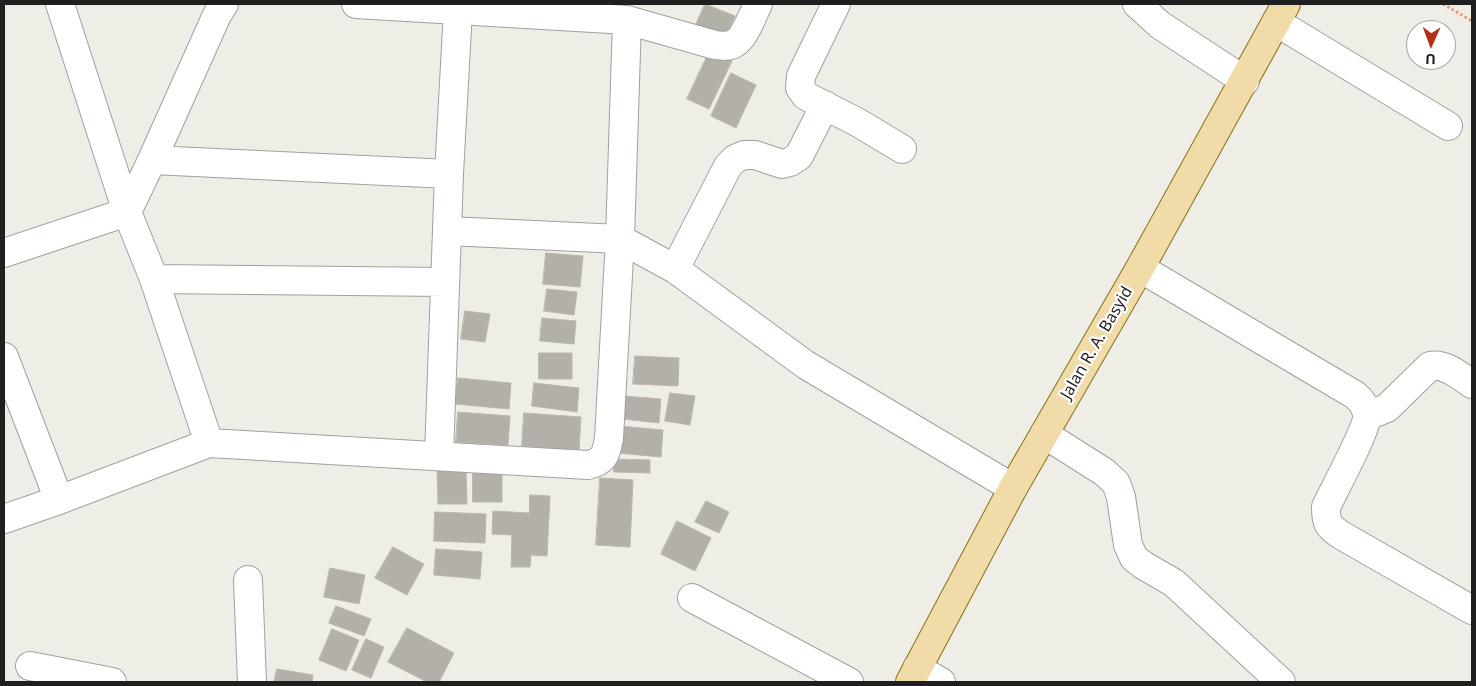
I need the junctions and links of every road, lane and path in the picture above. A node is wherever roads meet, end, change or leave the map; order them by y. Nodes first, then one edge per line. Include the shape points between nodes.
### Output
1 (60, 4) edge
2 (224, 4) edge
3 (356, 4) edge
4 (758, 4) edge
5 (836, 4) edge
6 (1137, 4) edge
7 (1443, 4) edge
8 (420, 6) edge
9 (458, 10) junction
10 (1281, 13) edge
11 (626, 20) junction
12 (1472, 21) edge
13 (1244, 81) junction
14 (825, 105) junction
15 (1448, 126) dead end
16 (902, 149) dead end
17 (152, 160) junction
18 (449, 174) junction
19 (128, 212) junction
20 (448, 231) junction
21 (620, 239) junction
22 (4, 254) edge
23 (1140, 268) junction
24 (675, 269) junction
25 (154, 279) junction
26 (445, 282) junction
27 (4, 357) edge
28 (1472, 384) edge
29 (1367, 416) junction
30 (1044, 434) junction
31 (209, 443) junction
32 (439, 456) junction
33 (1012, 488) junction
34 (59, 500) junction
35 (4, 519) edge
36 (248, 580) dead end
37 (692, 598) dead end
38 (1472, 610) edge
39 (30, 666) dead end
40 (913, 675) edge
41 (112, 682) edge
42 (252, 682) edge
43 (849, 682) edge
44 (941, 682) edge
45 (1281, 682) edge

1 - 19 street
2 - 17 street
3 - 8 street
4 - 11 street via 741,38 725,46
5 - 14 street via 801,76 800,88 806,96
6 - 13 street via 1160,25
7 - 12 path
8 - 9 street
9 - 11 street
9 - 18 street
10 - 13 main road, Jalan R. A. Basyid
10 - 15 street
11 - 21 street
13 - 23 main road, Jalan R. A. Basyid
14 - 16 street
14 - 24 street via 799,156 790,162 782,164 755,155 744,155 728,166
17 - 18 street
17 - 19 street
18 - 20 street
19 - 22 street
19 - 25 street
20 - 21 street
20 - 26 street
21 - 24 street
21 - 32 street via 606,454 598,462 588,465
23 - 29 street via 1355,395 1363,403
23 - 30 main road, Jalan R. A. Basyid
24 - 33 street via 806,365
25 - 26 street
25 - 31 street
26 - 32 street
27 - 34 street
28 - 29 street via 1443,366 1430,366 1387,408
29 - 38 street via 1326,507 1330,527
30 - 33 main road, Jalan R. A. Basyid
30 - 45 street via 1116,483 1128,544 1134,558 1174,583
31 - 32 street
31 - 34 street
33 - 40 main road, Jalan R. A. Basyid
34 - 35 street
36 - 42 street
37 - 43 street
39 - 41 street
40 - 44 street

